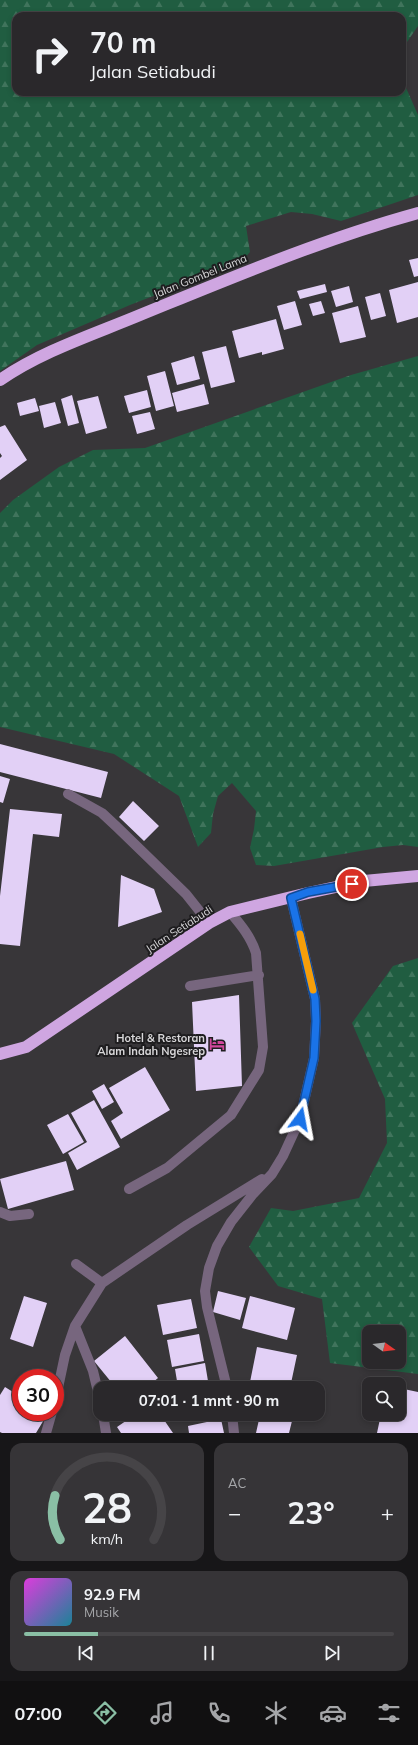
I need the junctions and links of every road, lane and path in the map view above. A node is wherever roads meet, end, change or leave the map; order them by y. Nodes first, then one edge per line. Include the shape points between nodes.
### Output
1 (418, 213) edge
2 (0, 380) edge
3 (68, 794) dead end
4 (418, 876) edge
5 (291, 898) junction
6 (230, 912) junction
7 (209, 923) junction
8 (259, 975) junction
9 (190, 986) dead end
10 (0, 1054) edge
11 (272, 1174) junction
12 (129, 1188) dead end
13 (0, 1212) edge
14 (29, 1214) dead end
15 (76, 1264) dead end
16 (102, 1283) junction
17 (75, 1326) junction
18 (62, 1369) edge
19 (95, 1381) edge
20 (225, 1381) edge
21 (49, 1421) edge
22 (104, 1421) edge
23 (233, 1421) edge
24 (46, 1433) edge
25 (106, 1433) edge
26 (234, 1433) edge

1 - 2 highway, Jalan Gombel Lama via 384,222 251,269 43,355
3 - 7 street via 102,813 112,822 186,894
4 - 5 highway, Jalan Setiabudi via 364,881
5 - 6 highway, Jalan Setiabudi
5 - 11 street via 315,999 314,1058 300,1119
6 - 7 highway, Jalan Setiabudi
6 - 8 street via 252,943
7 - 10 highway, Jalan Setiabudi via 26,1047
8 - 9 street
8 - 12 street via 263,1047 259,1070 248,1089 231,1115 167,1168
11 - 16 street via 187,1225
11 - 20 street via 231,1222 217,1246 209,1268 205,1291 207,1307
13 - 14 street via 10,1216
15 - 16 street
16 - 17 street
17 - 18 street
17 - 19 street
21 - 24 street
22 - 25 street
23 - 26 street

